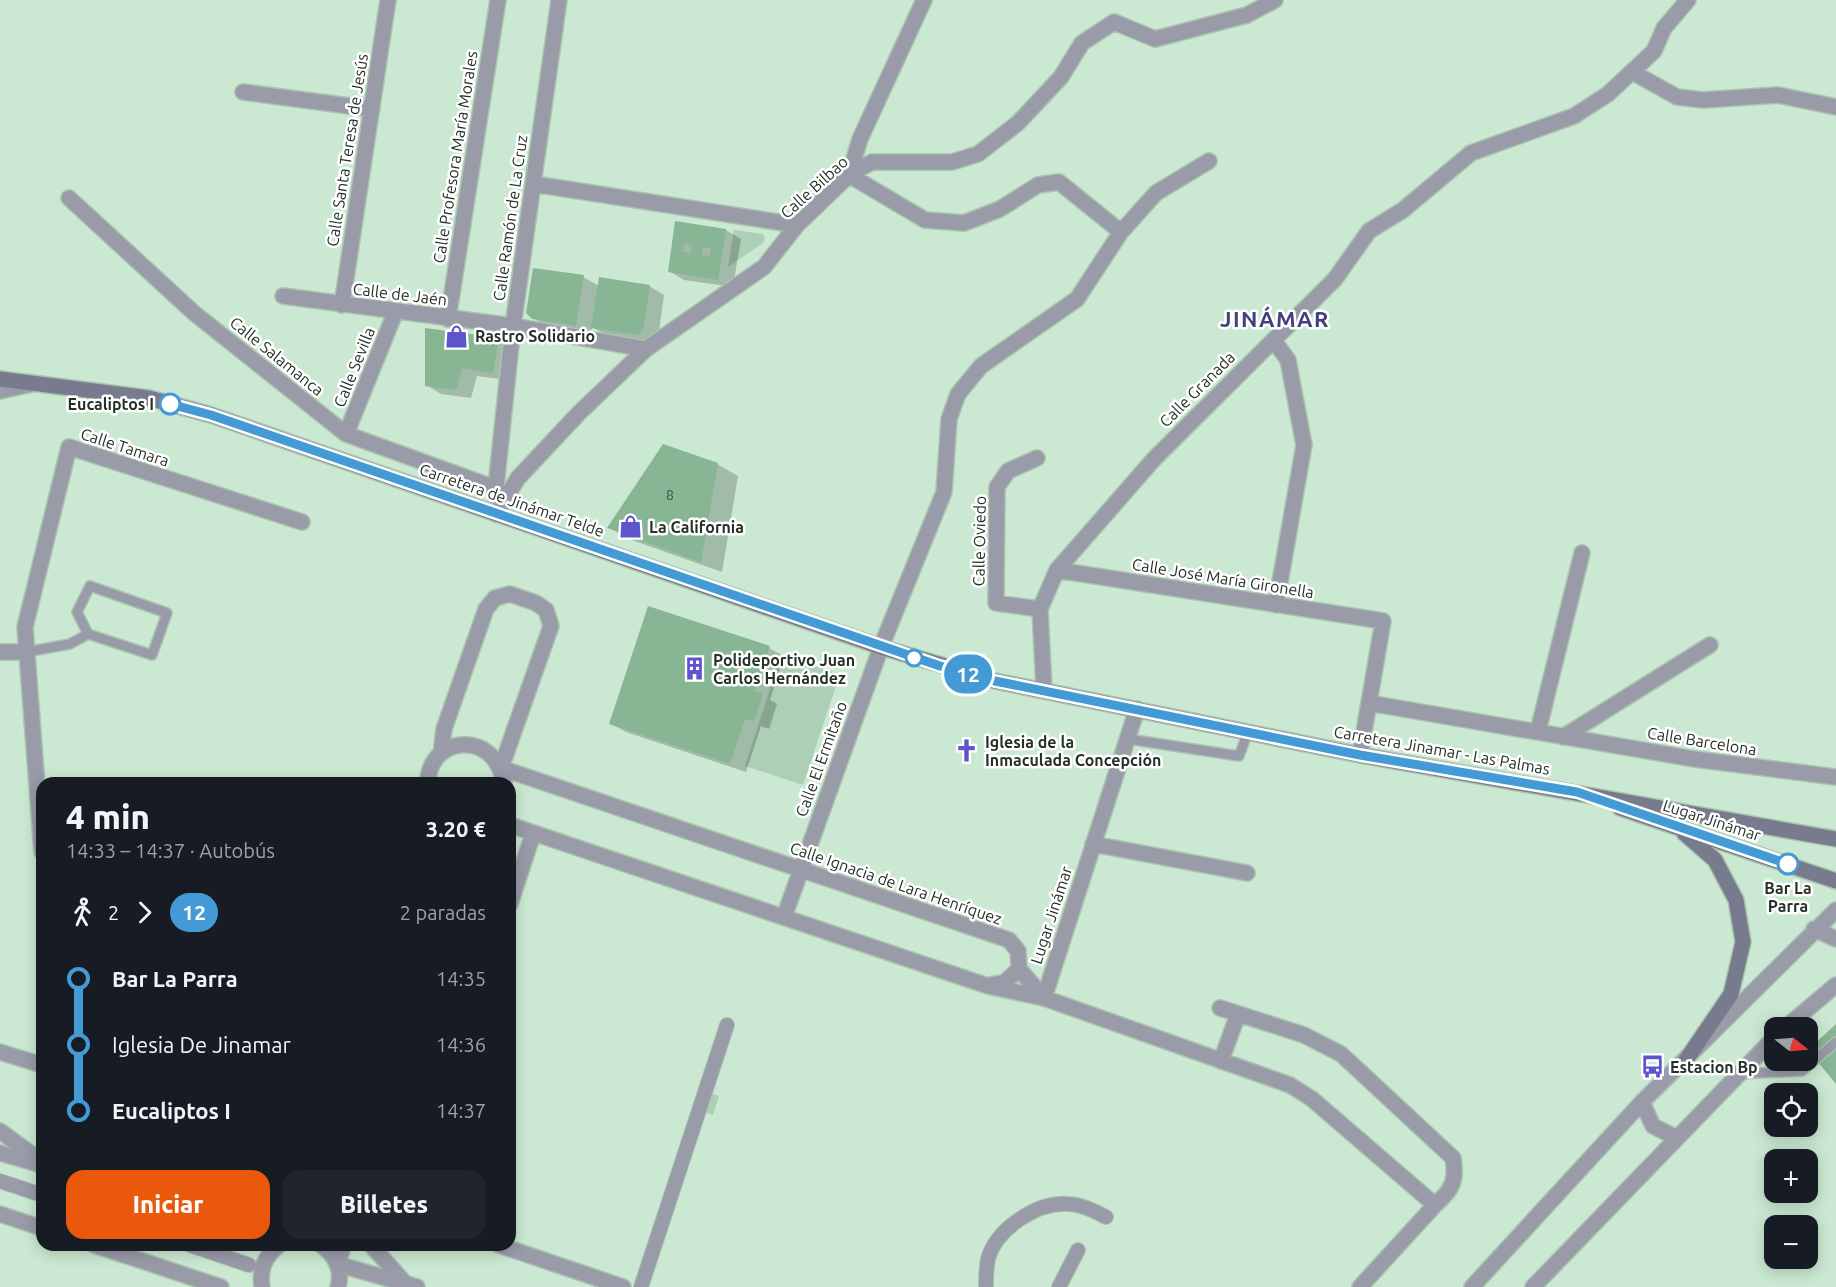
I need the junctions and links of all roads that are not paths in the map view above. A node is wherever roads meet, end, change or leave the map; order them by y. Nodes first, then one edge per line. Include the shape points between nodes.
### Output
1 (388, 0) edge
2 (498, 0) edge
3 (560, 0) edge
4 (924, 0) edge
5 (1275, 0) edge
6 (1688, 0) edge
7 (1634, 73) junction
8 (243, 92) dead end
9 (1836, 107) edge
10 (372, 110) junction
11 (1209, 161) dead end
12 (849, 175) junction
13 (534, 184) junction
14 (69, 198) dead end
15 (797, 225) junction
16 (1121, 232) junction
17 (283, 296) dead end
18 (342, 305) junction
19 (395, 313) junction
20 (448, 319) junction
21 (513, 326) junction
22 (1274, 340) junction
23 (646, 349) junction
24 (0, 379) edge
25 (33, 384) junction
26 (0, 391) edge
27 (346, 434) junction
28 (1037, 458) dead end
29 (495, 488) junction
30 (496, 514) junction
31 (302, 522) dead end
32 (1582, 553) dead end
33 (1057, 570) junction
34 (1276, 605) junction
35 (1040, 609) junction
36 (88, 634) junction
37 (1710, 645) dead end
38 (881, 647) junction
39 (0, 652) edge
40 (26, 652) junction
41 (1044, 690) junction
42 (1369, 703) junction
43 (1137, 709) junction
44 (1538, 731) junction
45 (1248, 732) junction
46 (1563, 736) junction
47 (1128, 739) junction
48 (441, 753) junction
49 (1360, 755) junction
50 (502, 776) edge
51 (36, 777) edge
52 (429, 777) edge
53 (1836, 777) edge
54 (516, 780) edge
55 (1577, 792) junction
56 (516, 827) edge
57 (1679, 828) junction
58 (533, 834) junction
59 (1836, 839) edge
60 (1093, 844) junction
61 (800, 870) junction
62 (1247, 873) dead end
63 (1836, 881) edge
64 (516, 886) edge
65 (1836, 910) edge
66 (784, 917) junction
67 (1814, 929) junction
68 (1836, 939) edge
69 (1019, 969) junction
70 (1836, 985) edge
71 (988, 986) junction
72 (1836, 992) edge
73 (1044, 998) junction
74 (1818, 1001) junction
75 (1220, 1008) dead end
76 (1238, 1014) junction
77 (1798, 1017) edge
78 (727, 1025) dead end
79 (1836, 1042) edge
80 (1764, 1048) edge
81 (0, 1052) edge
82 (1686, 1060) junction
83 (1221, 1061) junction
84 (36, 1063) edge
85 (1738, 1074) junction
86 (1642, 1102) junction
87 (0, 1131) edge
88 (1675, 1137) junction
89 (0, 1154) edge
90 (36, 1158) edge
91 (36, 1162) edge
92 (0, 1181) edge
93 (36, 1193) edge
94 (1435, 1206) junction
95 (0, 1214) edge
96 (1106, 1217) dead end
97 (36, 1226) edge
98 (516, 1250) edge
99 (1078, 1250) dead end
100 (112, 1251) edge
101 (208, 1251) edge
102 (271, 1251) edge
103 (329, 1251) edge
104 (342, 1251) edge
105 (377, 1251) edge
106 (337, 1264) junction
107 (249, 1265) dead end
108 (411, 1285) edge
109 (221, 1287) edge
110 (262, 1287) edge
111 (338, 1287) edge
112 (623, 1287) edge
113 (641, 1287) edge
114 (986, 1287) edge
115 (1059, 1287) edge
116 (1360, 1287) edge
117 (1472, 1287) edge
118 (1533, 1287) edge

1 - 10 street, Calle Santa Teresa de Jesús
2 - 20 street, Calle Profesora María Morales
3 - 13 street, Calle Ramón de La Cruz
4 - 12 street via 860,140
5 - 12 street, Calle Bilbao via 1246,15 1155,39 1114,22 1082,44 1054,85 1018,123 978,154 952,162 872,162
6 - 7 street, Calle Granada
7 - 9 street via 1677,97 1703,100 1778,95
7 - 22 street, Calle Granada via 1575,116 1471,153 1403,210 1369,231 1335,279
8 - 10 street
10 - 18 street, Calle Santa Teresa de Jesús
11 - 16 street, Calle El Ermitaño via 1156,193
12 - 15 street, Calle Bilbao
12 - 16 street via 925,220 964,223 1000,209 1038,185 1059,182
13 - 15 street
13 - 21 street, Calle Ramón de La Cruz
14 - 27 street, Calle Salamanca via 194,312
15 - 23 street, Calle Bilbao via 764,267
16 - 38 street, Calle El Ermitaño via 1077,299 981,366 958,394 949,419 944,492
17 - 18 street, Calle de Jaén
18 - 19 street, Calle de Jaén
19 - 20 street, Calle de Jaén
19 - 27 street, Calle Sevilla
20 - 21 street, Calle de Jaén
21 - 23 street, Calle de Jaén
21 - 29 street, Calle Ramón de La Cruz
22 - 33 street, Calle Granada via 1154,459
22 - 34 street via 1288,360 1304,445
23 - 30 street, Calle Bilbao via 518,478
24 - 25 main road, Carretera de Jinámar Telde
25 - 26 street
25 - 30 main road, Carretera de Jinámar Telde via 149,398 211,415
27 - 29 street, Calle Salamanca
28 - 35 street, Calle Oviedo via 1008,471 997,487 996,603
29 - 30 street, Calle Ramón de La Cruz
30 - 38 main road, Carretera de Jinámar Telde
31 - 40 street, Calle Tamara via 69,447 25,627
32 - 44 street
33 - 34 street, Calle José María Gironella
33 - 35 street, Calle Granada
34 - 42 street, Calle José María Gironella via 1383,621
35 - 41 street, Calle Granada
36 - 36 lane via 152,655 167,613 90,586 77,612
36 - 40 lane via 70,644
37 - 46 street
38 - 41 main road, Carretera de Jinámar Telde via 962,672
38 - 61 street, Calle El Ermitaño
39 - 40 street
40 - 51 street, Calle Tamara
41 - 43 main road, Carretera Jinamar - Las Palmas
42 - 44 street, Calle Barcelona
42 - 49 street
43 - 45 main road, Carretera Jinamar - Las Palmas
43 - 47 street, Lugar Jinámar
44 - 46 street, Calle Barcelona
45 - 47 lane via 1239,756
45 - 49 main road, Carretera Jinamar - Las Palmas
46 - 53 street, Calle Barcelona via 1695,759
47 - 60 street, Lugar Jinámar
48 - 50 street via 457,745 475,745 491,753
48 - 50 street via 444,729 486,609 495,598 510,594 536,603 546,610 551,626
48 - 52 street via 432,764
49 - 55 main road, Carretera Jinamar - Las Palmas
54 - 61 street, Calle Ignacia de Lara Henríquez
55 - 57 main road, Lugar Jinámar
55 - 59 main road, Carretera Jinamar - Las Palmas
56 - 58 street
57 - 63 main road, Lugar Jinámar
57 - 82 main road via 1715,860 1736,900 1743,942 1731,994
58 - 64 street
58 - 66 street
60 - 62 street
60 - 73 street, Lugar Jinámar
61 - 66 street, Calle El Ermitaño
61 - 69 street, Calle Ignacia de Lara Henríquez via 1009,940 1018,951
65 - 67 street
66 - 71 street
67 - 68 street
67 - 82 street
69 - 71 street via 1005,982
69 - 73 street
70 - 74 street
71 - 73 street
72 - 74 street
73 - 83 street
74 - 77 street
75 - 76 street
76 - 83 street
76 - 94 street via 1304,1035 1341,1054 1453,1158 1456,1175 1452,1190
78 - 113 street
79 - 85 lane via 1802,1071
80 - 85 street
81 - 84 street
82 - 86 street
83 - 94 street via 1290,1085 1312,1099
85 - 88 street
86 - 88 street via 1653,1126
86 - 117 street
87 - 90 street
88 - 118 street
89 - 91 street
92 - 93 street
94 - 116 street
95 - 97 street
96 - 114 street via 1066,1204 1040,1208 1012,1225 998,1240 988,1259
98 - 112 street
99 - 115 street
100 - 109 street
101 - 107 street
102 - 110 street via 263,1264
103 - 106 street
104 - 106 street
105 - 108 street
106 - 108 street
106 - 111 street

